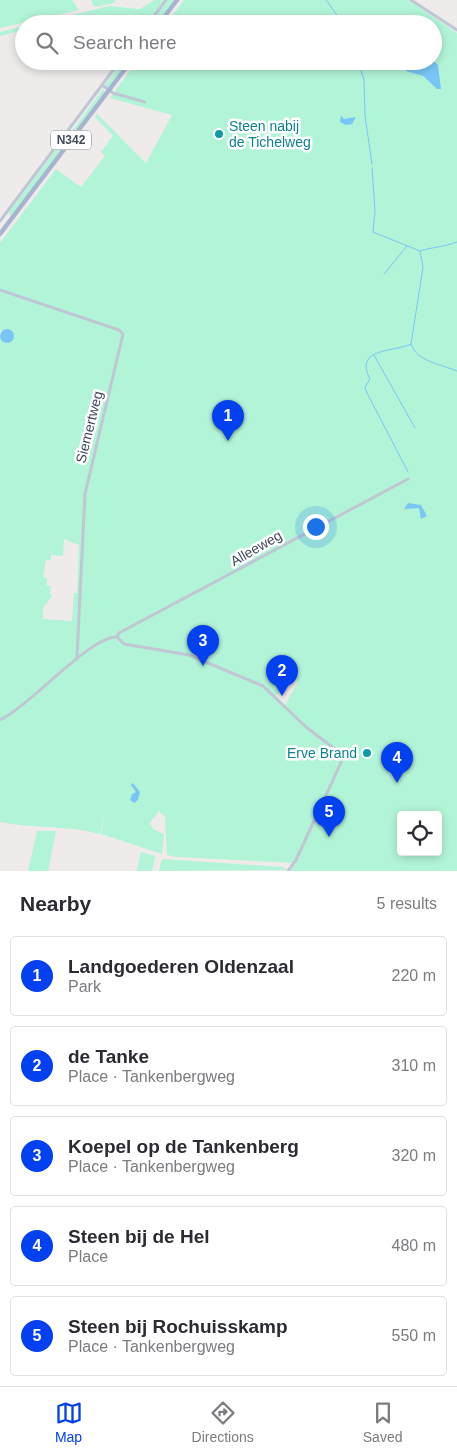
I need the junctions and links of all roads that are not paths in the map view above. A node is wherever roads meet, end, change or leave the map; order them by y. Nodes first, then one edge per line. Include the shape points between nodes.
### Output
1 (166, 0) edge
2 (177, 0) edge
3 (410, 0) edge
4 (155, 15) edge
5 (166, 15) edge
6 (434, 15) edge
7 (442, 20) edge
8 (457, 30) edge
9 (113, 70) edge
10 (124, 70) edge
11 (102, 85) junction
12 (109, 91) junction
13 (145, 102) dead end
14 (61, 139) junction
15 (67, 145) junction
16 (5, 214) junction
17 (12, 219) junction
18 (0, 220) edge
19 (0, 234) edge
20 (0, 290) edge
21 (408, 479) dead end
22 (117, 637) junction
23 (77, 657) junction
24 (0, 720) edge
25 (288, 871) edge

1 - 4 street
2 - 5 main road
3 - 6 street
7 - 8 street
9 - 11 street
10 - 12 main road, N342
11 - 12 street
11 - 14 street
12 - 13 street
12 - 15 main road, N342
14 - 15 street
14 - 16 street
15 - 17 main road, N342
16 - 17 street
16 - 18 street
17 - 19 main road, N342
20 - 23 street, Siemertweg via 123,334 85,494
21 - 22 street, Alleeweg
22 - 23 street, Alleeweg
22 - 25 street via 124,644 189,654 263,686 306,727 344,756
23 - 24 street, Alleeweg via 28,702

